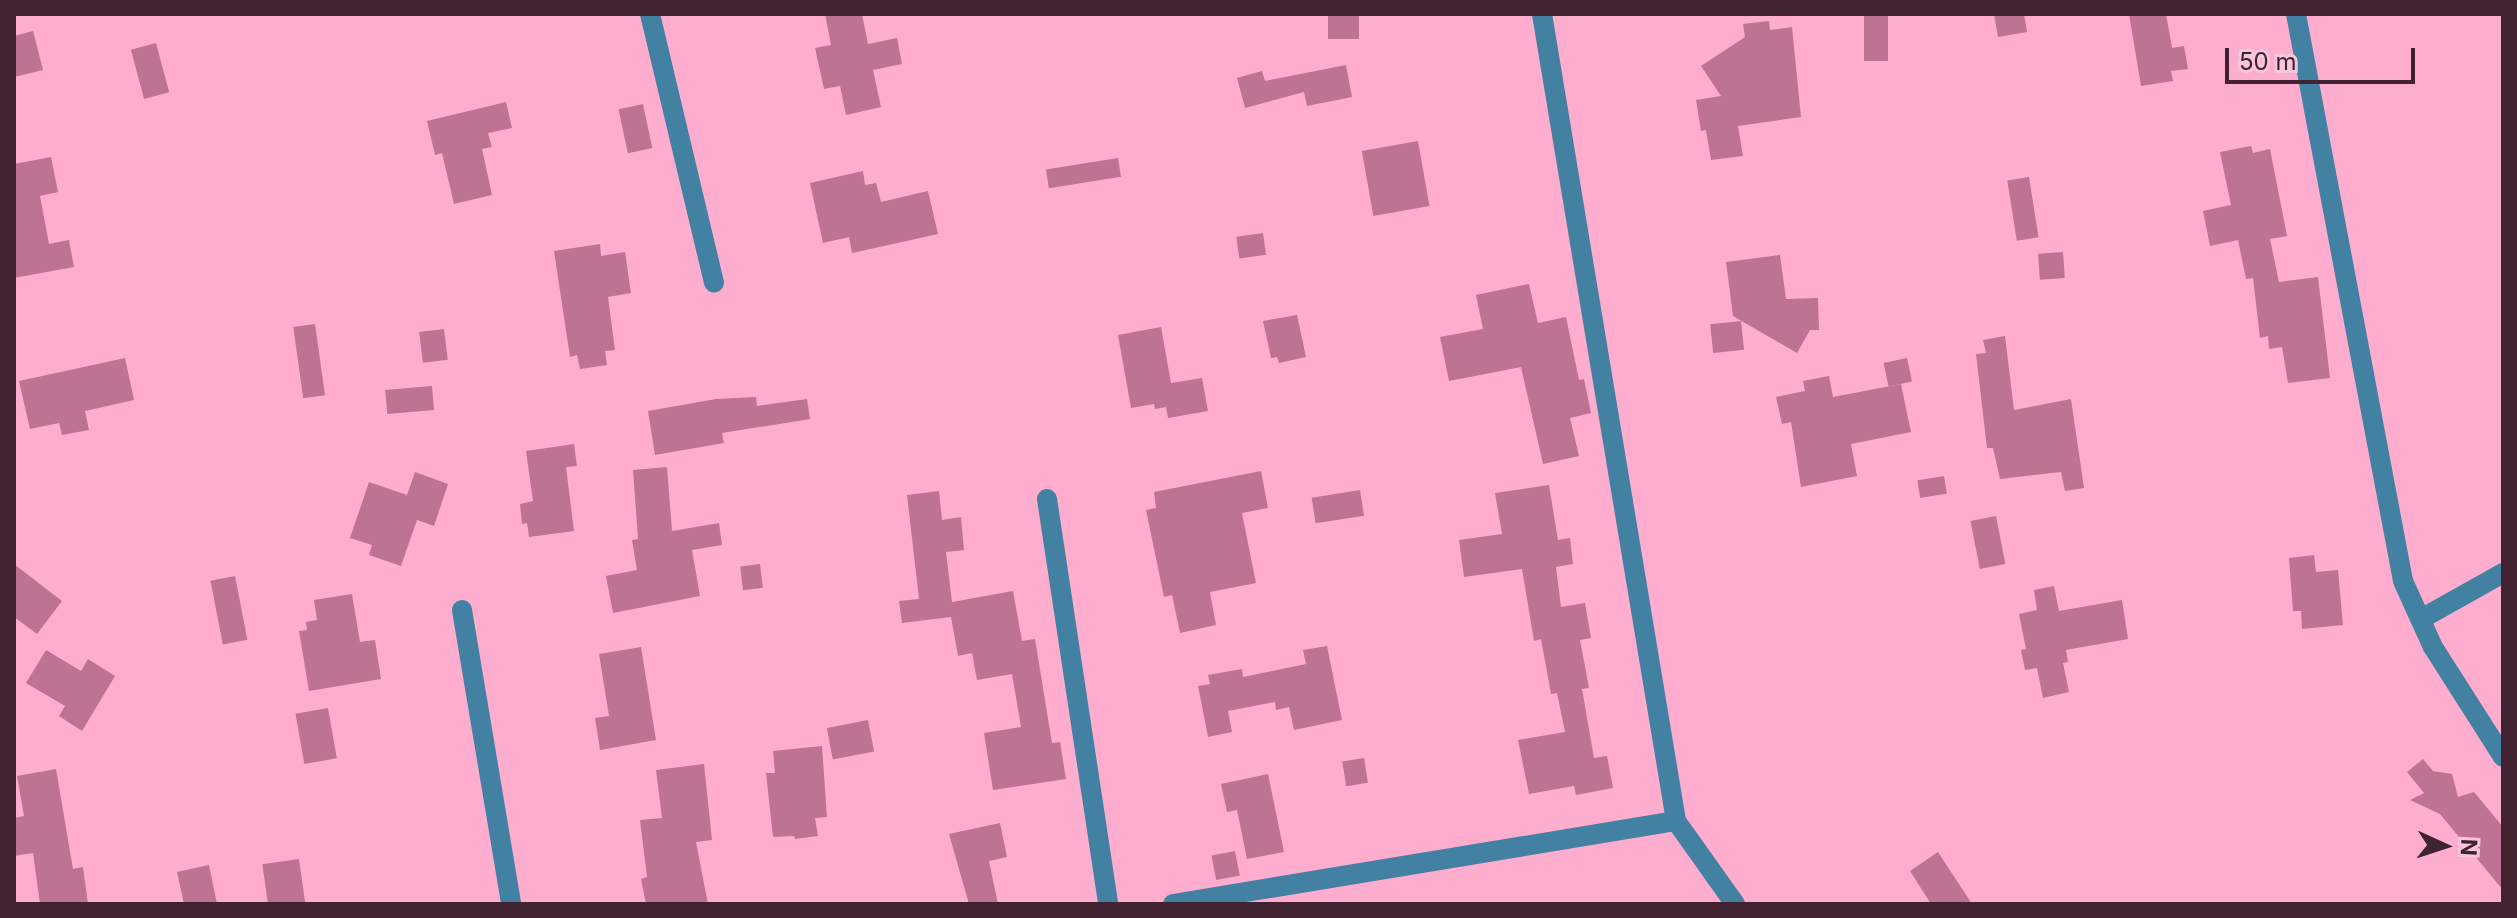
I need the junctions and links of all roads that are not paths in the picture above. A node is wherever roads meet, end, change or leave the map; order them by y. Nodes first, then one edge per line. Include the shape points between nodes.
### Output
1 (650, 14) edge
2 (1542, 14) edge
3 (2296, 14) edge
4 (714, 282) dead end
5 (1047, 499) dead end
6 (2503, 573) edge
7 (462, 610) dead end
8 (2421, 619) junction
9 (2503, 757) edge
10 (1676, 821) junction
11 (511, 904) edge
12 (1108, 904) edge
13 (1173, 904) edge
14 (1735, 904) edge

1 - 4 street
2 - 10 street
3 - 8 street via 2403,581
5 - 12 street
6 - 8 street
7 - 11 street
8 - 9 street
10 - 13 street
10 - 14 street

